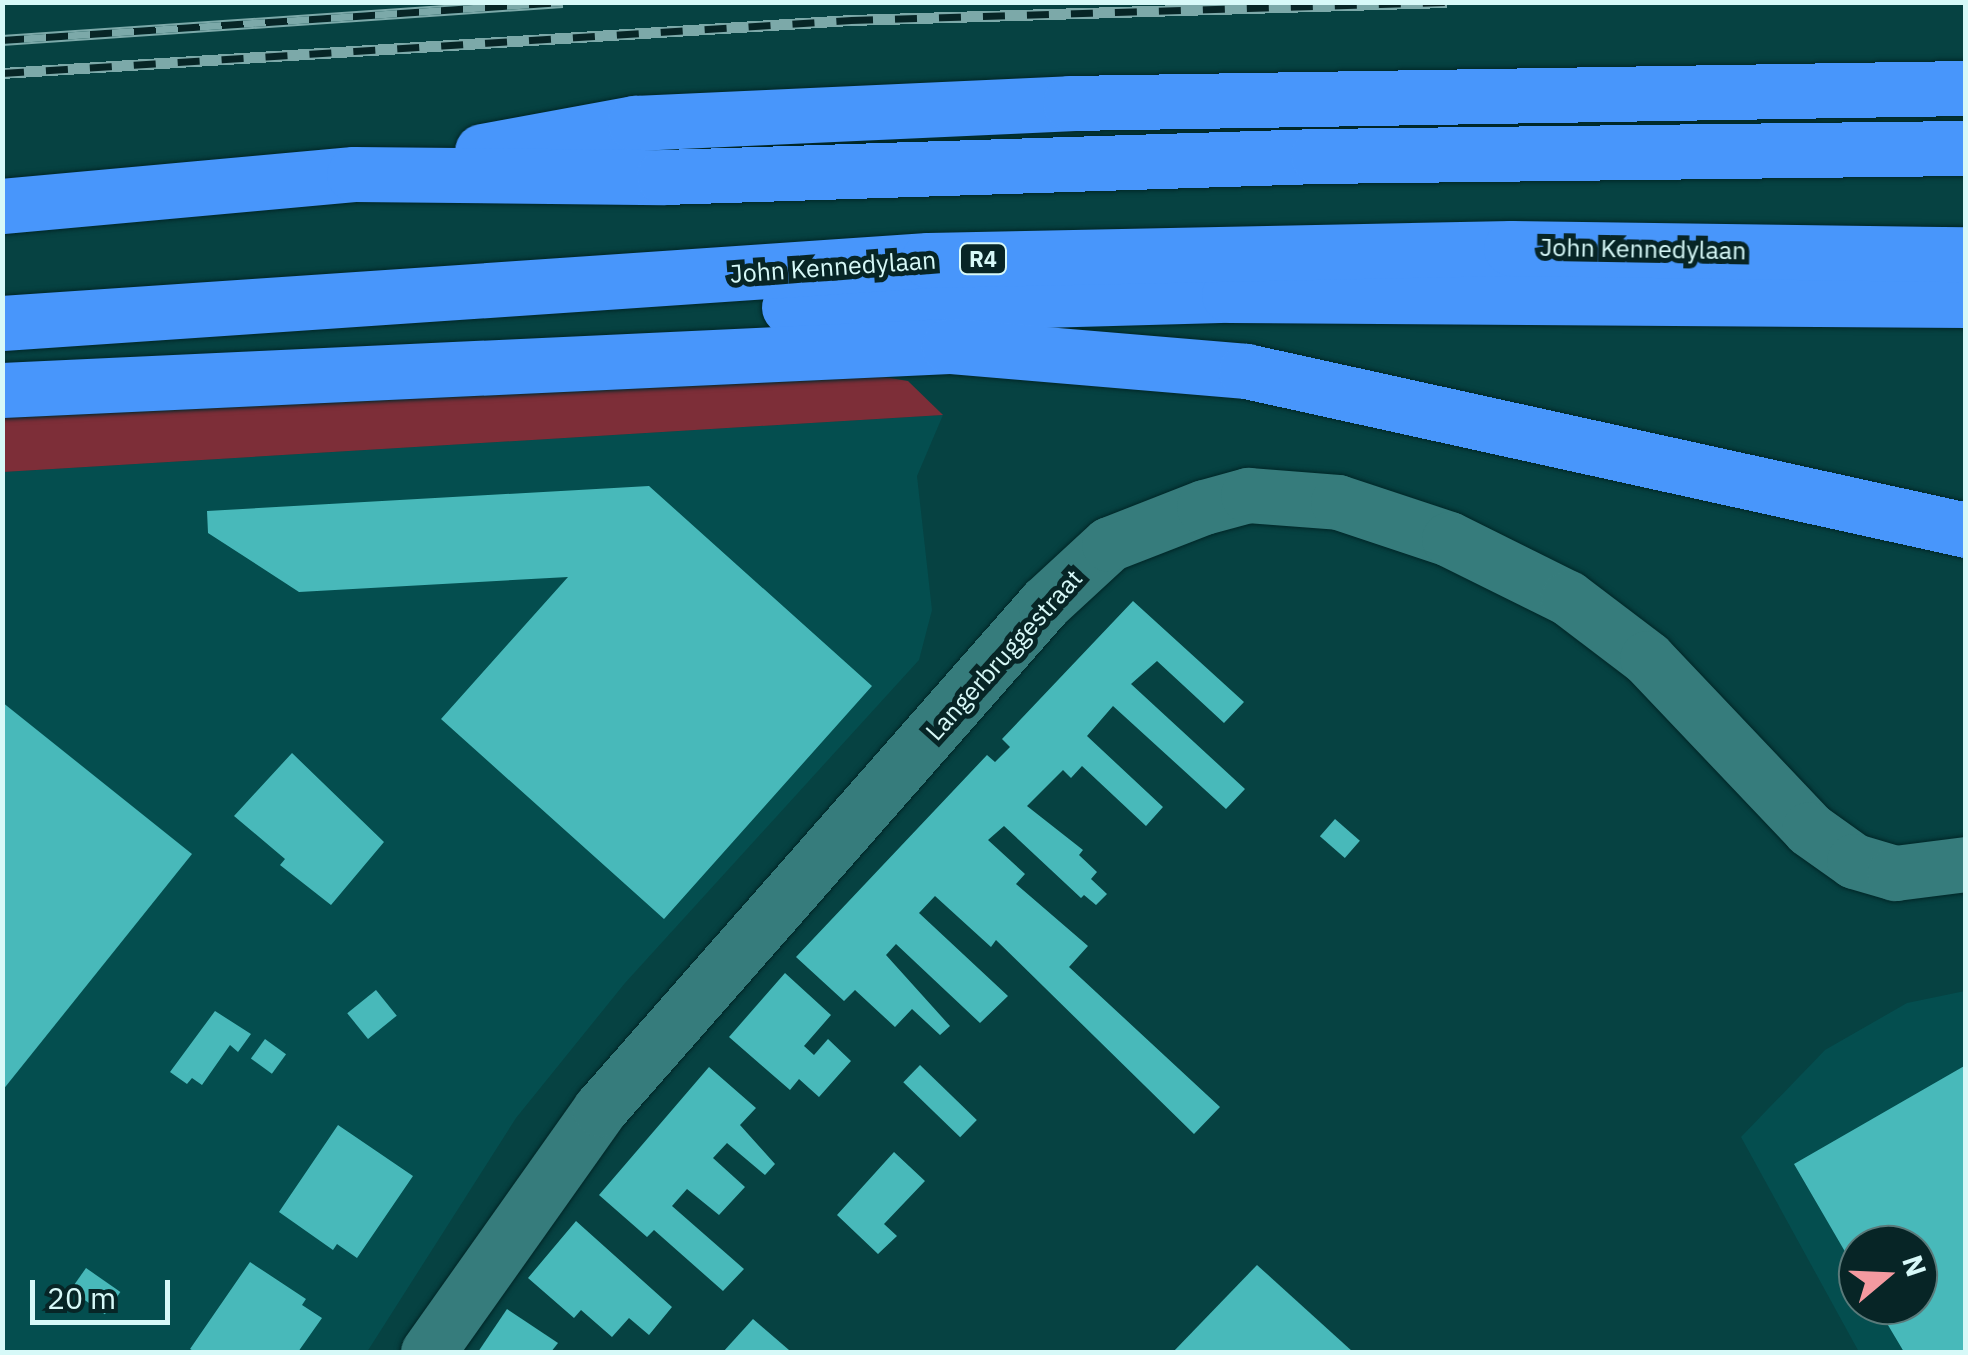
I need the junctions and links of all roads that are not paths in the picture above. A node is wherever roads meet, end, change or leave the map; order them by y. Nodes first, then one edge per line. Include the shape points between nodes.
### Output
1 (1966, 88) edge
2 (1966, 148) edge
3 (354, 174) junction
4 (2, 206) edge
5 (1966, 254) edge
6 (1966, 300) edge
7 (2, 324) edge
8 (2, 356) edge
9 (2, 390) edge
10 (1966, 530) edge
11 (1966, 864) edge
12 (428, 1352) edge

1 - 3 highway via 1070,103 635,124
2 - 3 highway via 1318,156 664,177
3 - 4 highway
5 - 7 highway, John Kennedylaan / R4 via 1511,248 928,260
6 - 8 highway, John Kennedylaan / R4 via 1229,295 839,304
9 - 10 highway via 950,346 1246,371
11 - 12 street, Langerbruggestraat via 1895,874 1854,861 1808,829 1647,658 1568,598 1449,539 1338,502 1248,495 1109,544 1044,603 600,1109

